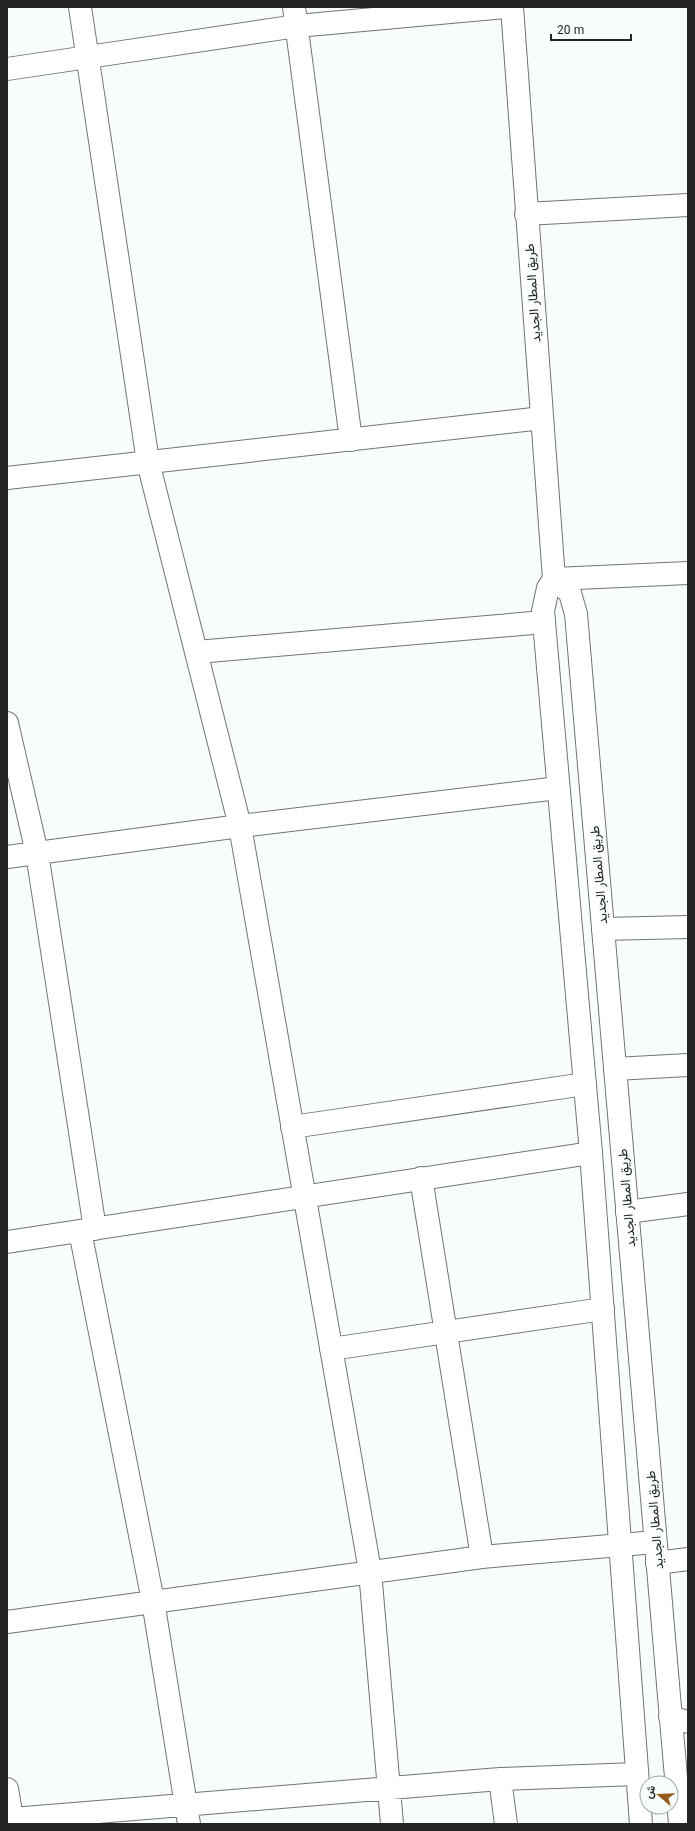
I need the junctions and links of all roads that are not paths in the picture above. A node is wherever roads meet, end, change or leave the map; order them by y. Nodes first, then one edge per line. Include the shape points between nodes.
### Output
1 (80, 7) edge
2 (505, 7) edge
3 (512, 7) edge
4 (296, 17) edge
5 (87, 58) junction
6 (7, 69) edge
7 (688, 205) edge
8 (526, 214) junction
9 (542, 418) junction
10 (352, 440) junction
11 (148, 462) junction
12 (7, 478) edge
13 (688, 573) edge
14 (554, 579) junction
15 (544, 622) junction
16 (197, 652) junction
17 (7, 724) edge
18 (558, 788) junction
19 (240, 826) junction
20 (36, 853) junction
21 (7, 857) edge
22 (688, 926) edge
23 (603, 929) junction
24 (688, 1065) edge
25 (615, 1069) junction
26 (585, 1084) junction
27 (292, 1127) junction
28 (591, 1153) junction
29 (422, 1178) junction
30 (304, 1196) junction
31 (688, 1204) edge
32 (627, 1212) junction
33 (87, 1230) junction
34 (7, 1242) edge
35 (603, 1309) junction
36 (447, 1331) junction
37 (330, 1348) junction
38 (621, 1545) junction
39 (656, 1552) junction
40 (482, 1556) junction
41 (688, 1559) edge
42 (370, 1572) junction
43 (152, 1602) junction
44 (7, 1622) edge
45 (679, 1719) edge
46 (637, 1774) junction
47 (500, 1779) junction
48 (390, 1788) junction
49 (7, 1789) edge
50 (188, 1815) edge
51 (13, 1821) edge
52 (392, 1824) edge
53 (506, 1824) edge
54 (641, 1824) edge
55 (680, 1824) edge

1 - 5 street
2 - 4 street
3 - 8 street, طريق المطار الجديد
4 - 5 street
4 - 10 street
5 - 6 street
5 - 11 street
7 - 8 street
8 - 9 street, طريق المطار الجديد
9 - 10 street
9 - 14 street, طريق المطار الجديد
10 - 11 street
11 - 12 street
11 - 16 street
13 - 14 street
14 - 15 street via 544,599
14 - 23 street, طريق المطار الجديد via 570,593 576,614
15 - 16 street
15 - 18 street
16 - 19 street
17 - 20 street
18 - 19 street
18 - 26 street
19 - 20 street
19 - 27 street
20 - 21 street
20 - 33 street
22 - 23 street
23 - 25 street, طريق المطار الجديد
24 - 25 street
25 - 32 street, طريق المطار الجديد
26 - 27 street
26 - 28 street
27 - 30 street
28 - 29 street
28 - 35 street
29 - 30 street
29 - 36 street
30 - 33 street
30 - 37 street
31 - 32 street
32 - 39 street, طريق المطار الجديد
33 - 34 street
33 - 43 street
35 - 36 street
35 - 38 street
36 - 37 street
36 - 40 street
37 - 42 street
38 - 39 street
38 - 40 street
38 - 46 street
39 - 41 street
39 - 45 street, طريق المطار الجديد
40 - 42 street
42 - 43 street
42 - 48 street
43 - 44 street
43 - 50 street
45 - 55 street, طريق المطار الجديد
46 - 47 street
46 - 54 street
47 - 48 street
47 - 53 street
48 - 50 street
48 - 52 street
49 - 51 street
50 - 51 street

